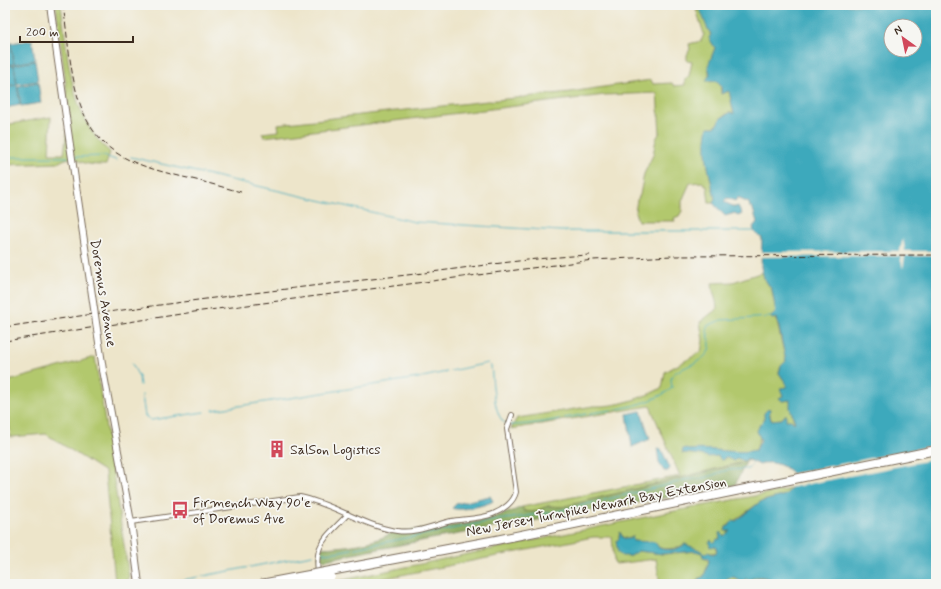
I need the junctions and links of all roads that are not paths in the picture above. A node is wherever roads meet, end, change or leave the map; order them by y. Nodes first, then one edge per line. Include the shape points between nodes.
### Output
1 (50, 5) edge
2 (512, 415) dead end
3 (936, 450) edge
4 (936, 455) edge
5 (348, 514) junction
6 (131, 522) junction
7 (140, 584) edge
8 (261, 584) edge
9 (292, 584) edge
10 (319, 584) edge

1 - 6 main road, Doremus Avenue, bridge via 104,370
2 - 5 street via 506,429 515,498 493,515 399,532
3 - 8 highway, New Jersey Turnpike Newark Bay Extension, bridge via 503,538
4 - 9 highway, New Jersey Turnpike Newark Bay Extension, bridge
5 - 6 street via 316,500 300,497
5 - 10 street via 321,543 317,554
6 - 7 main road, Doremus Avenue

